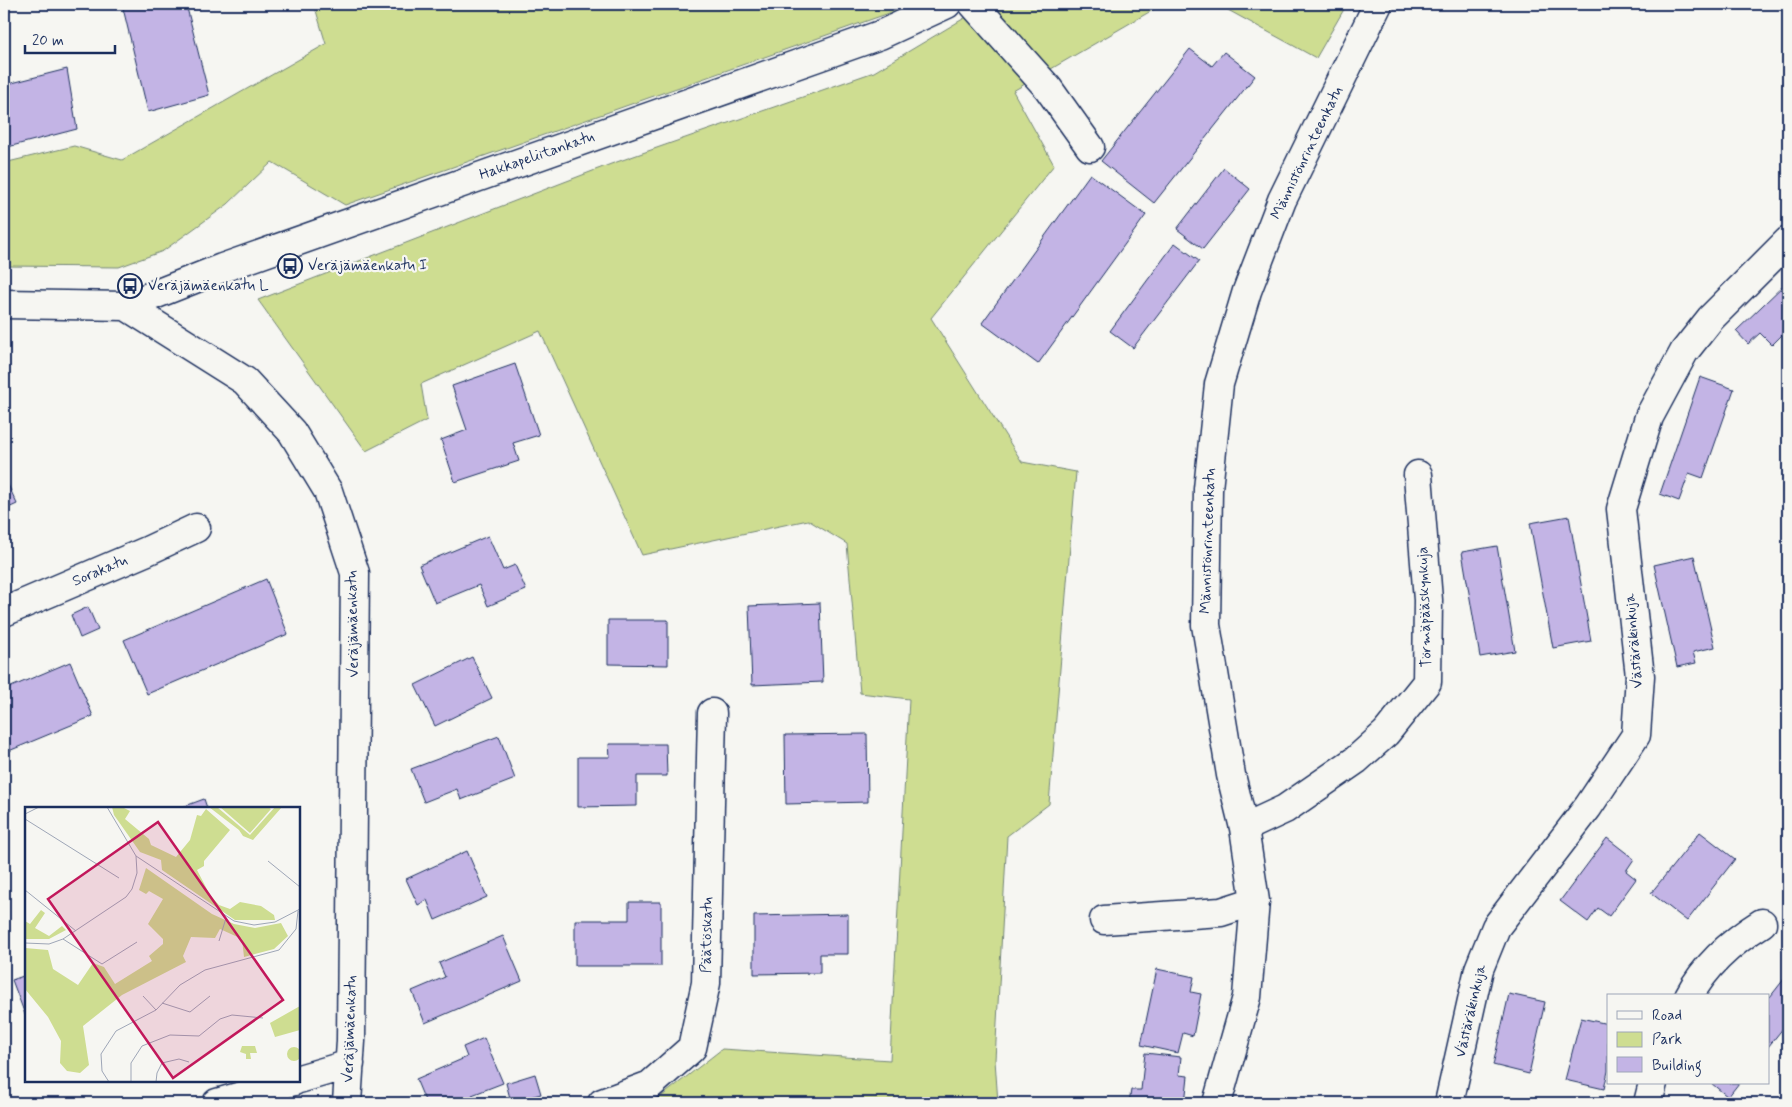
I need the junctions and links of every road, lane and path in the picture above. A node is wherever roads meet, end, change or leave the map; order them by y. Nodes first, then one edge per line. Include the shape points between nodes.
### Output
1 (948, 4) edge
2 (973, 4) edge
3 (1378, 4) edge
4 (1090, 147) dead end
5 (1788, 241) edge
6 (4, 304) edge
7 (126, 306) junction
8 (1418, 475) dead end
9 (196, 528) dead end
10 (4, 612) edge
11 (712, 713) dead end
12 (1244, 828) junction
13 (1255, 901) junction
14 (1104, 920) dead end
15 (1762, 924) dead end
16 (1690, 994) edge
17 (350, 1064) junction
18 (300, 1079) edge
19 (290, 1082) edge
20 (1653, 1084) edge
21 (217, 1103) edge
22 (347, 1103) edge
23 (602, 1103) edge
24 (1217, 1103) edge
25 (1449, 1103) edge
26 (1648, 1103) edge

1 - 7 street, Hakkapeliitankatu via 880,35 231,264
2 - 4 street via 1048,88
3 - 12 street, Männistönrinteenkatu via 1282,200 1247,291 1219,384 1208,489 1206,625 1231,775
5 - 25 street, Västäräkinkuja via 1711,318 1684,352 1649,417 1621,509 1640,676 1636,735 1588,807 1496,927 1479,969
6 - 7 street
7 - 17 street, Veräjämäenkatu via 245,381 292,432 328,491 355,573
8 - 12 street, Törmäpääskynkuja via 1428,600 1427,682 1386,733 1356,760 1285,809
9 - 10 street, Sorakatu
11 - 23 street, Päätöskatu via 706,983 692,1048 650,1085
12 - 13 street, Männistönrinteenkatu
13 - 14 street via 1221,912
13 - 24 street, Männistönrinteenkatu via 1247,997
15 - 16 street via 1741,936 1698,979
17 - 18 street
17 - 22 street, Veräjämäenkatu
19 - 21 street
20 - 26 street

